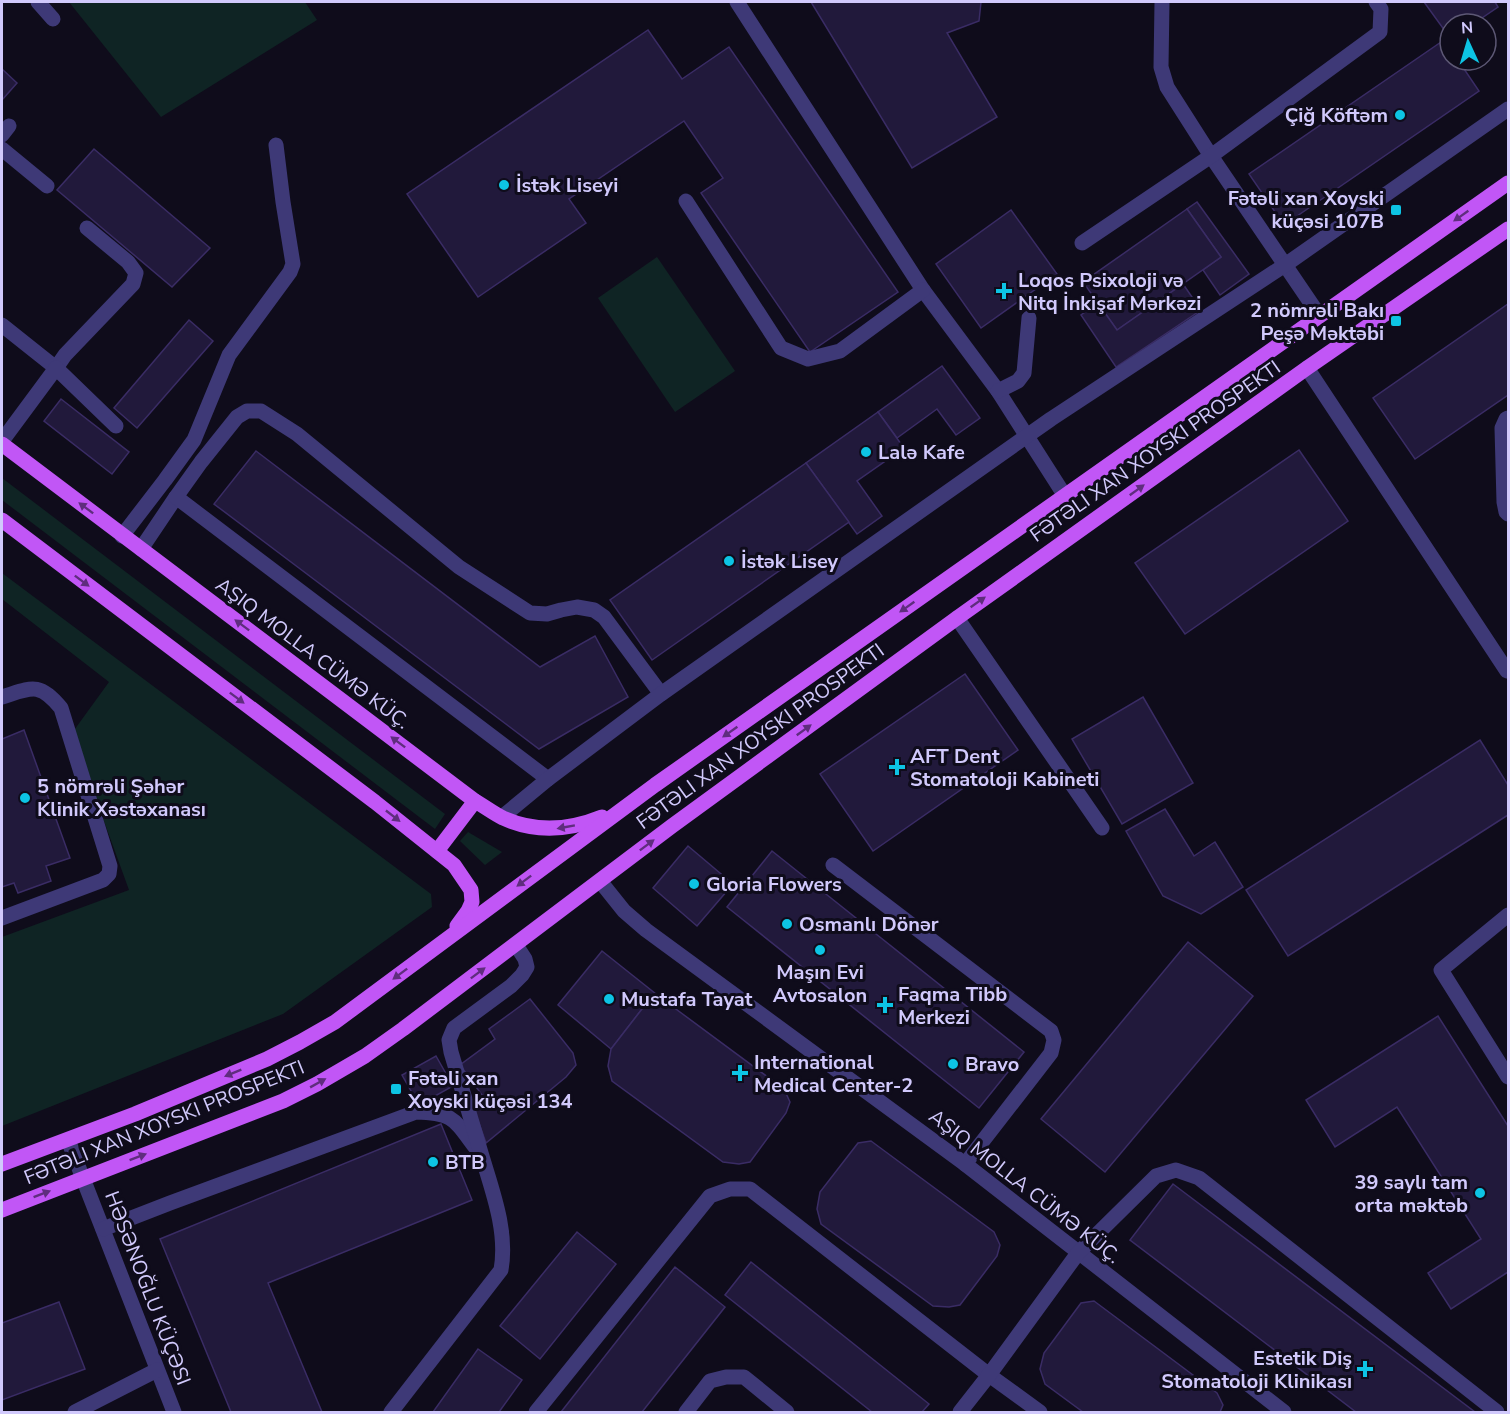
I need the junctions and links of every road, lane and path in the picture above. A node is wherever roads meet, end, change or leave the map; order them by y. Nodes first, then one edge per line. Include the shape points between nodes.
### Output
1 (38, 2) edge
2 (737, 2) edge
3 (1162, 2) edge
4 (1376, 2) edge
5 (53, 19) dead end
6 (1509, 109) edge
7 (276, 145) dead end
8 (2, 149) edge
9 (1211, 156) junction
10 (1509, 183) edge
11 (47, 186) dead end
12 (686, 201) dead end
13 (87, 228) dead end
14 (1509, 229) edge
15 (1082, 243) dead end
16 (1285, 265) junction
17 (923, 290) junction
18 (1319, 315) junction
19 (1029, 318) dead end
20 (2, 325) edge
21 (56, 368) junction
22 (1307, 368) junction
23 (998, 391) junction
24 (1509, 418) edge
25 (116, 426) dead end
26 (1027, 436) junction
27 (2, 442) edge
28 (1065, 496) junction
29 (176, 497) junction
30 (1509, 514) edge
31 (2, 520) edge
32 (122, 536) junction
33 (141, 549) junction
34 (957, 618) junction
35 (1507, 671) dead end
36 (661, 694) junction
37 (2, 697) edge
38 (548, 779) junction
39 (475, 801) junction
40 (622, 809) junction
41 (502, 817) junction
42 (1102, 828) dead end
43 (437, 851) junction
44 (833, 865) dead end
45 (600, 881) junction
46 (1509, 915) edge
47 (2, 918) edge
48 (447, 939) junction
49 (516, 945) junction
50 (1509, 1077) edge
51 (68, 1140) junction
52 (482, 1156) junction
53 (2, 1164) edge
54 (965, 1164) junction
55 (83, 1178) junction
56 (2, 1210) edge
57 (104, 1229) junction
58 (1078, 1253) junction
59 (157, 1370) junction
60 (990, 1375) junction
61 (75, 1413) edge
62 (174, 1413) edge
63 (391, 1413) edge
64 (536, 1413) edge
65 (687, 1413) edge
66 (788, 1413) edge
67 (960, 1413) edge
68 (1041, 1413) edge
69 (1284, 1413) edge
70 (1497, 1413) edge

1 - 5 street
2 - 17 street
3 - 9 street via 1161,67 1167,87
4 - 9 street via 1381,9 1380,32
6 - 16 street
7 - 32 street via 293,264 290,272 229,355 194,440
8 - 11 street
9 - 15 street
9 - 16 street
10 -> 18 main road, FƏTƏLI XAN XOYSKI PROSPEKTI
12 - 17 street via 781,348 808,359 840,351
13 - 21 street via 128,262 135,273 133,284
14 - 22 main road, FƏTƏLI XAN XOYSKI PROSPEKTI
16 - 18 street
16 - 26 street
17 - 23 street
18 - 28 main road, FƏTƏLI XAN XOYSKI PROSPEKTI
19 - 23 street via 1024,373 1018,381
20 - 21 street
21 - 25 street
21 - 27 street
34 -> 22 main road, FƏTƏLI XAN XOYSKI PROSPEKTI
22 - 35 street
23 - 26 street
24 - 30 street via 1502,428 1504,502
26 - 28 street
26 - 36 street
32 -> 27 main road
28 -> 40 main road, FƏTƏLI XAN XOYSKI PROSPEKTI
29 - 33 street
29 - 36 street via 237,417 247,411 261,411 297,434 459,567 530,613 547,614 577,607 594,610 604,617
29 - 38 street
31 -> 43 main road
32 - 33 main road
39 -> 33 main road
34 - 42 street
45 -> 34 main road, FƏTƏLI XAN XOYSKI PROSPEKTI
36 - 38 street
37 - 47 street via 33,688 50,695 60,708 110,866 103,880
38 - 41 street
39 - 41 main road
39 - 43 main road
40 -> 41 main road via 560,829 519,824
40 -> 48 main road, FƏTƏLI XAN XOYSKI PROSPEKTI
43 - 48 main road via 454,865 471,890 468,911
44 - 54 street via 1051,1031 1051,1053
45 - 49 main road, FƏTƏLI XAN XOYSKI PROSPEKTI
45 - 54 street via 624,911 646,930
46 - 50 street via 1442,970
48 -> 51 main road, FƏTƏLI XAN XOYSKI PROSPEKTI via 335,1022 300,1042
49 - 52 street via 527,967 522,975 454,1028 449,1040
55 -> 49 main road, FƏTƏLI XAN XOYSKI PROSPEKTI via 283,1101 317,1084 365,1056
51 - 53 main road, FƏTƏLI XAN XOYSKI PROSPEKTI
51 - 55 street, HƏSƏNOĞLU KÜÇƏSI
52 - 57 street via 455,1120 437,1113 416,1112
52 - 63 street via 498,1216 504,1254 501,1270
54 - 58 street
56 -> 55 main road, FƏTƏLI XAN XOYSKI PROSPEKTI
55 - 57 street, HƏSƏNOĞLU KÜÇƏSI
57 - 59 street, HƏSƏNOĞLU KÜÇƏSI
58 - 60 street
58 - 69 street
58 - 70 street via 1156,1176 1176,1170 1199,1178
59 - 61 street
59 - 62 street, HƏSƏNOĞLU KÜÇƏSI
60 - 64 street via 750,1189 730,1190 710,1196
60 - 67 street
60 - 68 street
65 - 66 street via 710,1381 726,1377 744,1377

